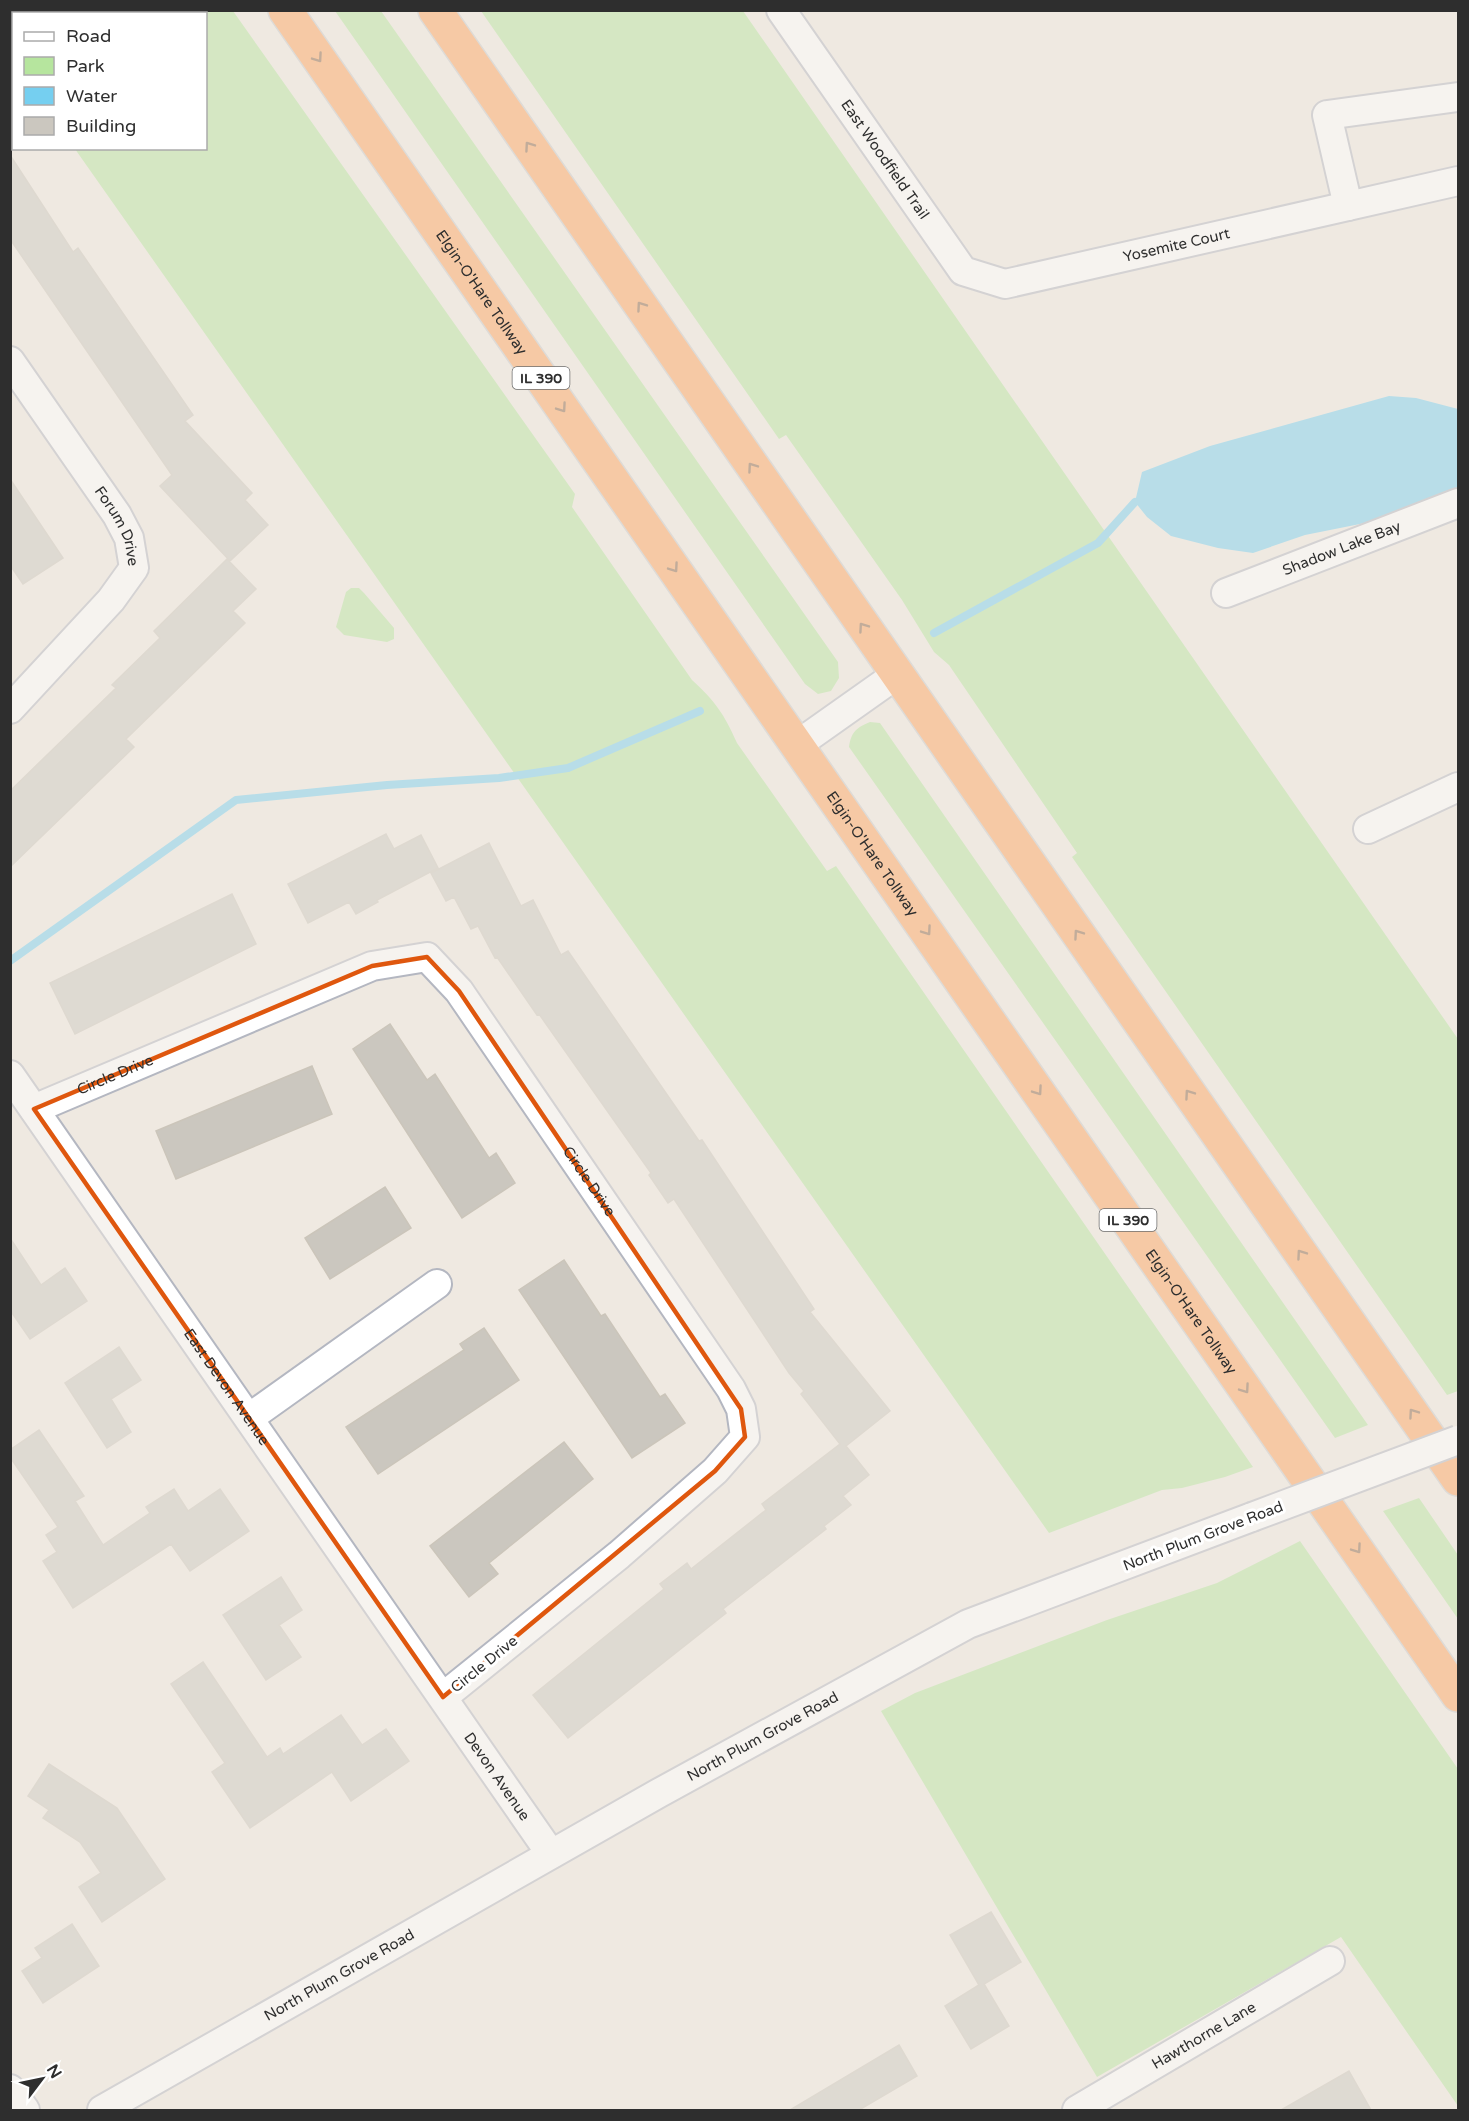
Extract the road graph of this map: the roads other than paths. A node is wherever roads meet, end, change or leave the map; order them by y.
1 (285, 10) edge
2 (435, 10) edge
3 (781, 10) edge
4 (1458, 102) edge
5 (1458, 181) edge
6 (1348, 206) junction
7 (1005, 284) joint
8 (10, 361) edge
9 (1458, 503) edge
10 (1226, 593) dead end
11 (896, 675) junction
12 (10, 709) edge
13 (797, 745) junction
14 (1458, 787) edge
15 (1368, 828) dead end
16 (10, 1075) edge
17 (34, 1109) junction
18 (437, 1284) dead end
19 (249, 1418) junction
20 (1458, 1440) edge
21 (1458, 1479) edge
22 (1458, 1695) edge
23 (443, 1697) junction
24 (551, 1854) junction
25 (1330, 1961) dead end
26 (10, 2089) edge
27 (25, 2110) edge
28 (102, 2110) edge
29 (1077, 2110) edge

1 -> 13 highway, Elgin-O'Hare Tollway / IL 390
11 -> 2 highway
3 - 7 street, East Woodfield Trail
4 - 6 street
5 - 6 street, Yosemite Court
6 - 7 street, Yosemite Court
8 - 12 street, Forum Drive
9 - 10 street, Shadow Lake Bay
11 - 13 street
21 -> 11 highway
13 -> 22 highway, Elgin-O'Hare Tollway / IL 390
14 - 15 street
16 - 17 street, East Devon Avenue
17 - 19 street, East Devon Avenue
17 - 23 street, Circle Drive
18 - 19 street
19 - 23 street, East Devon Avenue
20 - 24 street, North Plum Grove Road, bridge
23 - 24 street, Devon Avenue
24 - 28 street, North Plum Grove Road
25 - 29 street, Hawthorne Lane
26 - 27 street

